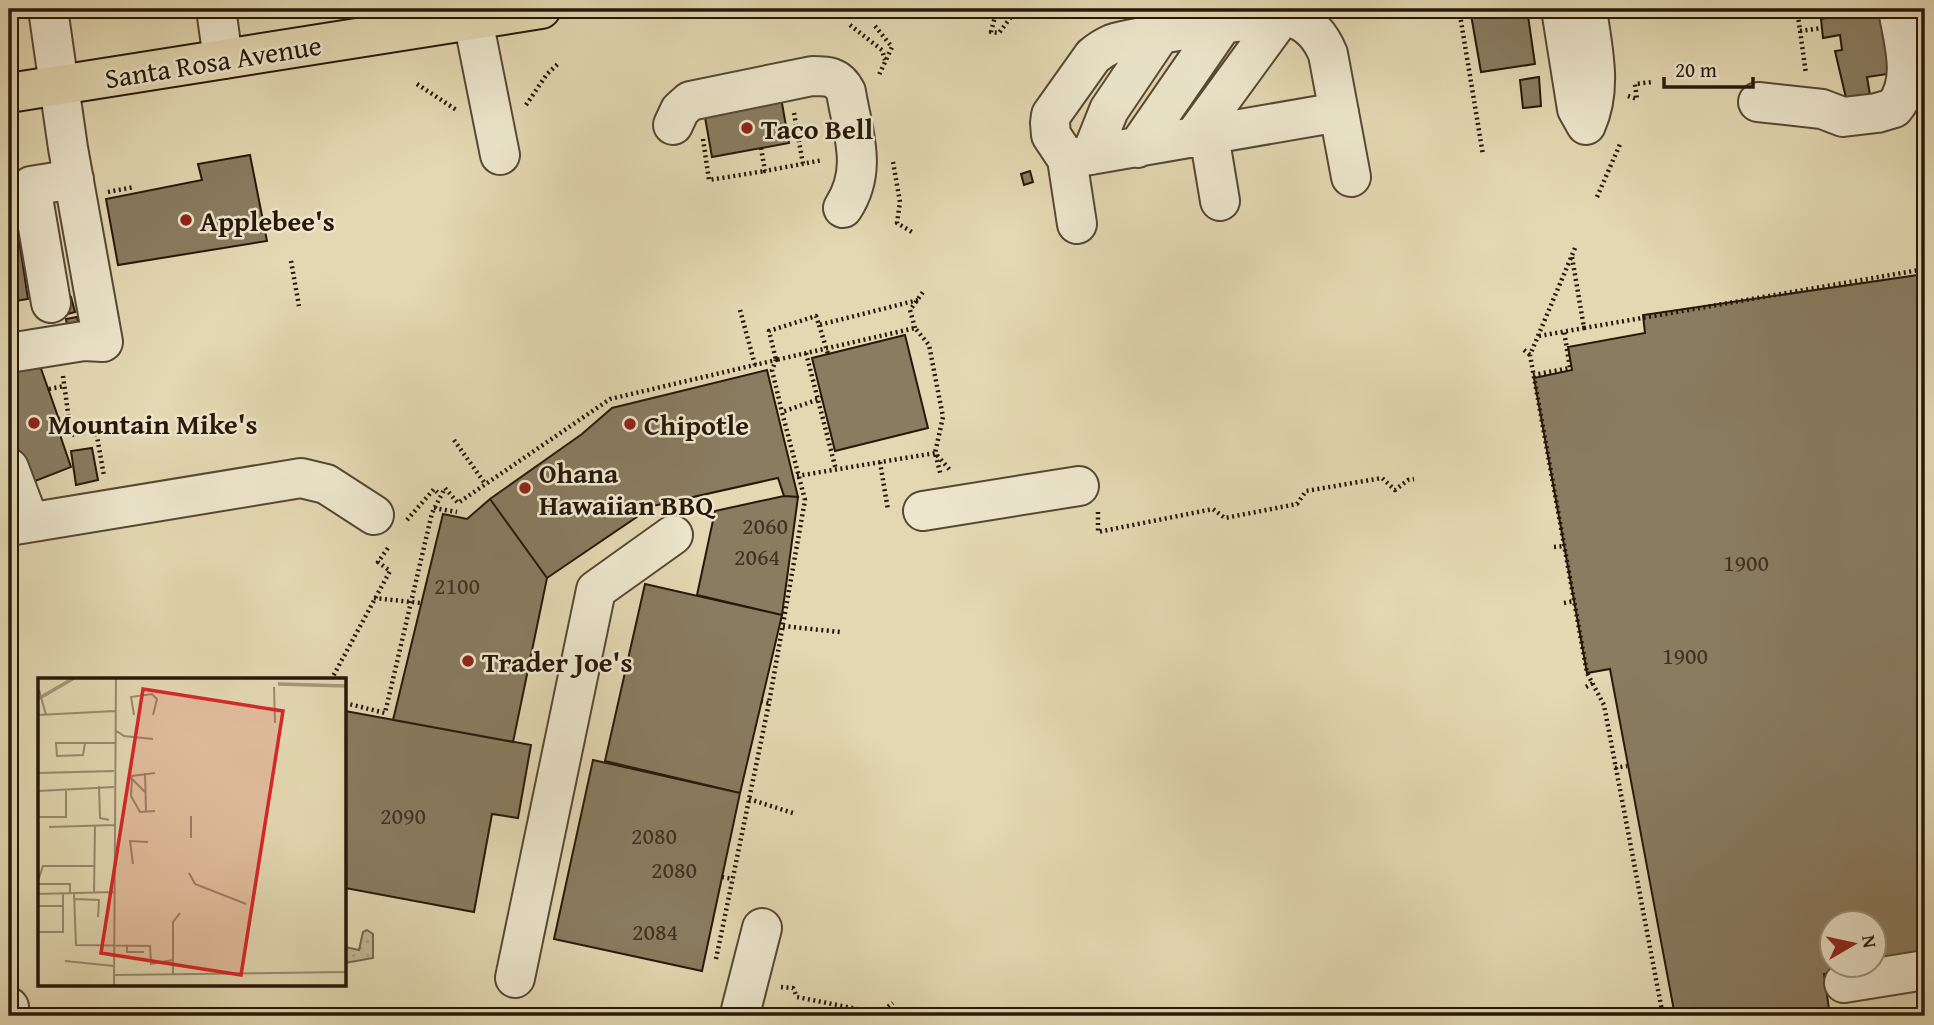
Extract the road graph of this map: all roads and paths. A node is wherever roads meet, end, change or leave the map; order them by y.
1 (48, 9) edge
2 (216, 9) edge
3 (541, 9) edge
4 (997, 9) edge
5 (1017, 9) edge
6 (1460, 9) edge
7 (1561, 9) edge
8 (1587, 9) edge
9 (1797, 9) edge
10 (1898, 9) edge
11 (1282, 16) junction
12 (454, 17) edge
13 (850, 25) dead end
14 (1222, 25) junction
15 (1822, 28) dead end
16 (1800, 31) junction
17 (1159, 36) junction
18 (223, 59) junction
19 (885, 61) dead end
20 (559, 63) dead end
21 (1805, 65) dead end
22 (1652, 82) dead end
23 (416, 84) dead end
24 (59, 85) junction
25 (1622, 91) dead end
26 (9, 93) edge
27 (1758, 102) dead end
28 (1339, 112) junction
29 (525, 113) dead end
30 (685, 113) joint
31 (461, 114) dead end
32 (784, 114) dead end
33 (1201, 137) junction
34 (1621, 142) dead end
35 (761, 148) dead end
36 (1137, 148) junction
37 (500, 155) dead end
38 (1483, 155) dead end
39 (1079, 157) junction
40 (825, 159) dead end
41 (803, 164) junction
42 (765, 171) junction
43 (1351, 177) dead end
44 (74, 179) junction
45 (1597, 197) dead end
46 (1220, 201) dead end
47 (843, 208) dead end
48 (1077, 225) dead end
49 (1575, 248) dead end
50 (1571, 256) junction
51 (291, 261) dead end
52 (1925, 269) edge
53 (923, 292) dead end
54 (918, 300) junction
55 (51, 303) dead end
56 (299, 306) dead end
57 (740, 310) dead end
58 (819, 325) junction
59 (915, 328) junction
60 (1584, 328) junction
61 (1564, 331) junction
62 (1538, 336) junction
63 (59, 345) junction
64 (1524, 350) dead end
65 (827, 351) junction
66 (9, 353) edge
67 (806, 353) junction
68 (1530, 355) junction
69 (776, 360) junction
70 (755, 365) junction
71 (1534, 374) junction
72 (64, 386) junction
73 (49, 388) dead end
74 (820, 400) junction
75 (782, 412) junction
76 (68, 417) junction
77 (58, 419) dead end
78 (454, 440) dead end
79 (936, 453) junction
80 (1548, 455) junction
81 (1538, 456) dead end
82 (880, 462) junction
83 (9, 468) edge
84 (836, 470) junction
85 (797, 476) junction
86 (957, 478) dead end
87 (1415, 479) dead end
88 (105, 484) dead end
89 (486, 485) junction
90 (1089, 501) joint
91 (458, 503) junction
92 (435, 508) junction
93 (374, 515) dead end
94 (906, 515) joint
95 (19, 524) edge
96 (673, 535) dead end
97 (1564, 546) junction
98 (1554, 547) dead end
99 (411, 600) junction
100 (1574, 601) junction
101 (421, 603) dead end
102 (1564, 603) dead end
103 (783, 626) junction
104 (840, 632) dead end
105 (332, 678) edge
106 (1593, 683) junction
107 (1587, 687) dead end
108 (761, 701) dead end
109 (769, 703) junction
110 (346, 704) edge
111 (1627, 766) dead end
112 (1615, 768) junction
113 (749, 799) junction
114 (796, 814) dead end
115 (722, 877) dead end
116 (733, 879) junction
117 (762, 928) dead end
118 (719, 968) dead end
119 (1925, 970) edge
120 (515, 978) dead end
121 (1844, 983) dead end
122 (780, 987) dead end
123 (893, 1003) dead end
124 (9, 1007) edge
125 (741, 1010) dead end
126 (10, 1016) edge
127 (1663, 1016) edge

1 - 24 street
2 - 18 street
3 - 12 main road, Santa Rosa Avenue
4 - 5 path
6 - 38 path
7 - 8 street
9 - 16 path
10 - 27 street
11 - 14 street
11 - 28 street
11 - 33 street
12 - 18 main road, Santa Rosa Avenue
12 - 37 street
13 - 19 path
14 - 17 street
14 - 36 street
15 - 16 path
16 - 21 path
17 - 39 street
17 - 39 street
18 - 24 main road, Santa Rosa Avenue
20 - 29 path
22 - 25 path
23 - 31 path
24 - 26 main road, Santa Rosa Avenue
24 - 44 street
28 - 33 street
28 - 43 street
30 - 42 path
30 - 47 street
32 - 41 path
33 - 36 street
33 - 46 street
34 - 45 path
35 - 42 path
36 - 39 street
39 - 48 street
40 - 41 path
41 - 42 path
44 - 55 street
44 - 63 street
49 - 50 path
50 - 60 path
50 - 62 path
51 - 56 path
52 - 60 path
53 - 54 path
54 - 58 path
54 - 59 path
57 - 70 path
58 - 65 path
58 - 69 path
59 - 65 path
59 - 79 path
60 - 61 path
61 - 62 path
61 - 71 path
62 - 68 path
63 - 66 street
63 - 72 path
64 - 68 path
65 - 67 path
67 - 69 path
67 - 74 path
68 - 71 path
69 - 70 path
69 - 75 path
70 - 89 path
71 - 80 path
72 - 73 path
72 - 76 path
74 - 75 path
74 - 84 path
75 - 85 path
76 - 77 path
76 - 88 path
78 - 89 path
79 - 82 path
79 - 86 path
80 - 81 path
80 - 97 path
82 - 84 path
82 - 94 path
83 - 95 street
84 - 85 path
85 - 103 path
87 - 90 path
89 - 91 path
90 - 94 street
91 - 92 path
91 - 92 path
92 - 99 path
93 - 95 street
96 - 120 street
97 - 98 path
97 - 100 path
99 - 101 path
99 - 105 path
99 - 110 path
100 - 102 path
100 - 106 path
103 - 104 path
103 - 109 path
106 - 107 path
106 - 112 path
108 - 109 path
109 - 113 path
111 - 112 path
112 - 127 path
113 - 114 path
113 - 116 path
115 - 116 path
116 - 118 path
117 - 125 street
119 - 121 street
122 - 123 path
124 - 126 street

